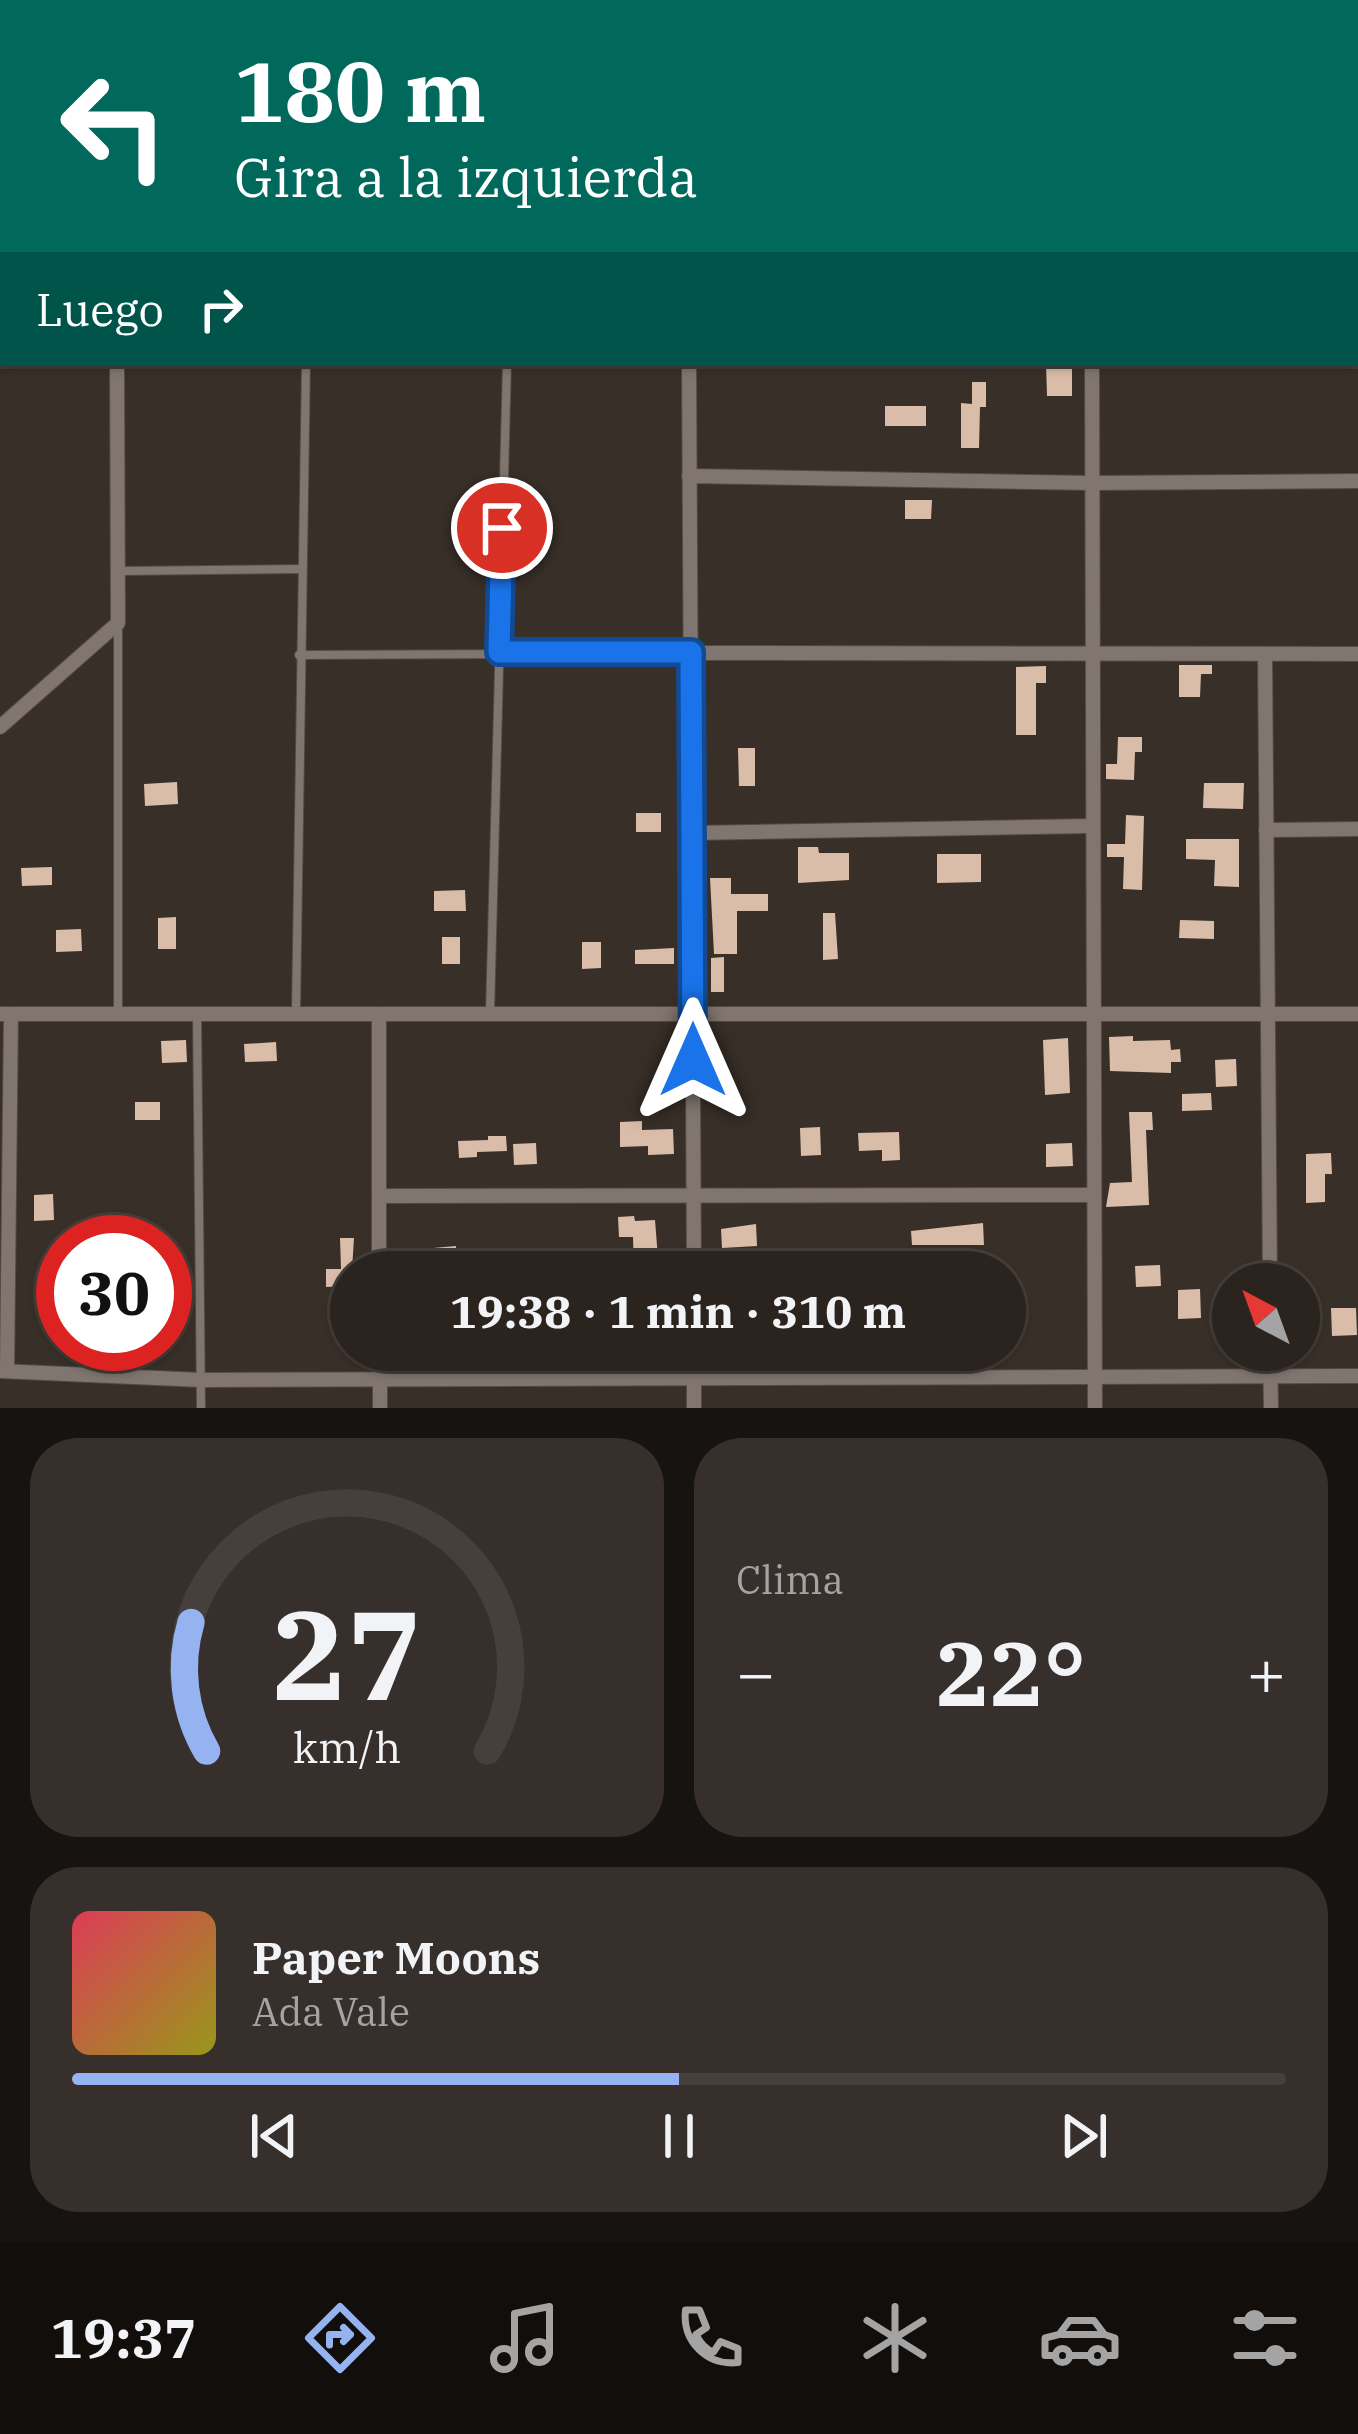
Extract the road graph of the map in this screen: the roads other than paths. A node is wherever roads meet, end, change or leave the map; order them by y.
1 (117, 366) edge
2 (306, 366) edge
3 (507, 366) edge
4 (689, 366) edge
5 (1092, 366) edge
6 (689, 476) junction
7 (1358, 481) edge
8 (1092, 483) junction
9 (302, 569) junction
10 (118, 571) junction
11 (118, 623) junction
12 (499, 652) junction
13 (691, 652) junction
14 (1092, 653) junction
15 (1265, 654) junction
16 (1358, 654) edge
17 (299, 656) junction
18 (0, 727) edge
19 (1092, 826) junction
20 (1358, 829) edge
21 (1266, 830) junction
22 (692, 833) junction
23 (5, 1013) edge
24 (1268, 1013) junction
25 (118, 1014) junction
26 (196, 1014) junction
27 (296, 1014) junction
28 (379, 1014) junction
29 (490, 1014) junction
30 (693, 1014) junction
31 (1358, 1014) edge
32 (1093, 1015) junction
33 (1094, 1195) junction
34 (379, 1196) junction
35 (693, 1196) junction
36 (380, 1251) edge
37 (694, 1251) edge
38 (1270, 1263) edge
39 (4, 1371) edge
40 (380, 1371) edge
41 (694, 1371) edge
42 (1270, 1371) edge
43 (694, 1376) junction
44 (1094, 1376) junction
45 (1270, 1376) junction
46 (1358, 1376) edge
47 (380, 1377) junction
48 (201, 1380) junction
49 (201, 1408) edge
50 (380, 1408) edge
51 (694, 1408) edge
52 (1095, 1408) edge
53 (1271, 1408) edge

1 - 10 street
2 - 9 lane
3 - 12 lane
4 - 6 street
5 - 8 street
6 - 8 street
6 - 13 street
7 - 8 street
8 - 14 street
9 - 10 lane
9 - 17 lane
10 - 11 street
11 - 18 street
11 - 25 lane
12 - 13 lane
12 - 17 lane
12 - 29 lane
13 - 14 street
13 - 22 street
14 - 15 street
14 - 19 street
15 - 16 street
15 - 21 street
17 - 27 lane
19 - 22 street
19 - 32 street
20 - 21 street
21 - 24 street
22 - 30 street
23 - 25 street
23 - 39 street
24 - 31 street
24 - 32 street
24 - 38 street
25 - 26 street
26 - 27 street
26 - 48 lane
27 - 28 street
28 - 29 street
28 - 34 street
29 - 30 street
30 - 32 street
30 - 35 street
32 - 33 street
33 - 35 street
33 - 44 street
34 - 35 street
34 - 36 street
35 - 37 street
39 - 48 street
40 - 47 street
41 - 43 street
42 - 45 street
43 - 44 street
43 - 47 street
43 - 51 street
44 - 45 street
44 - 52 street
45 - 46 street
45 - 53 street
47 - 48 street
47 - 50 street
48 - 49 lane

